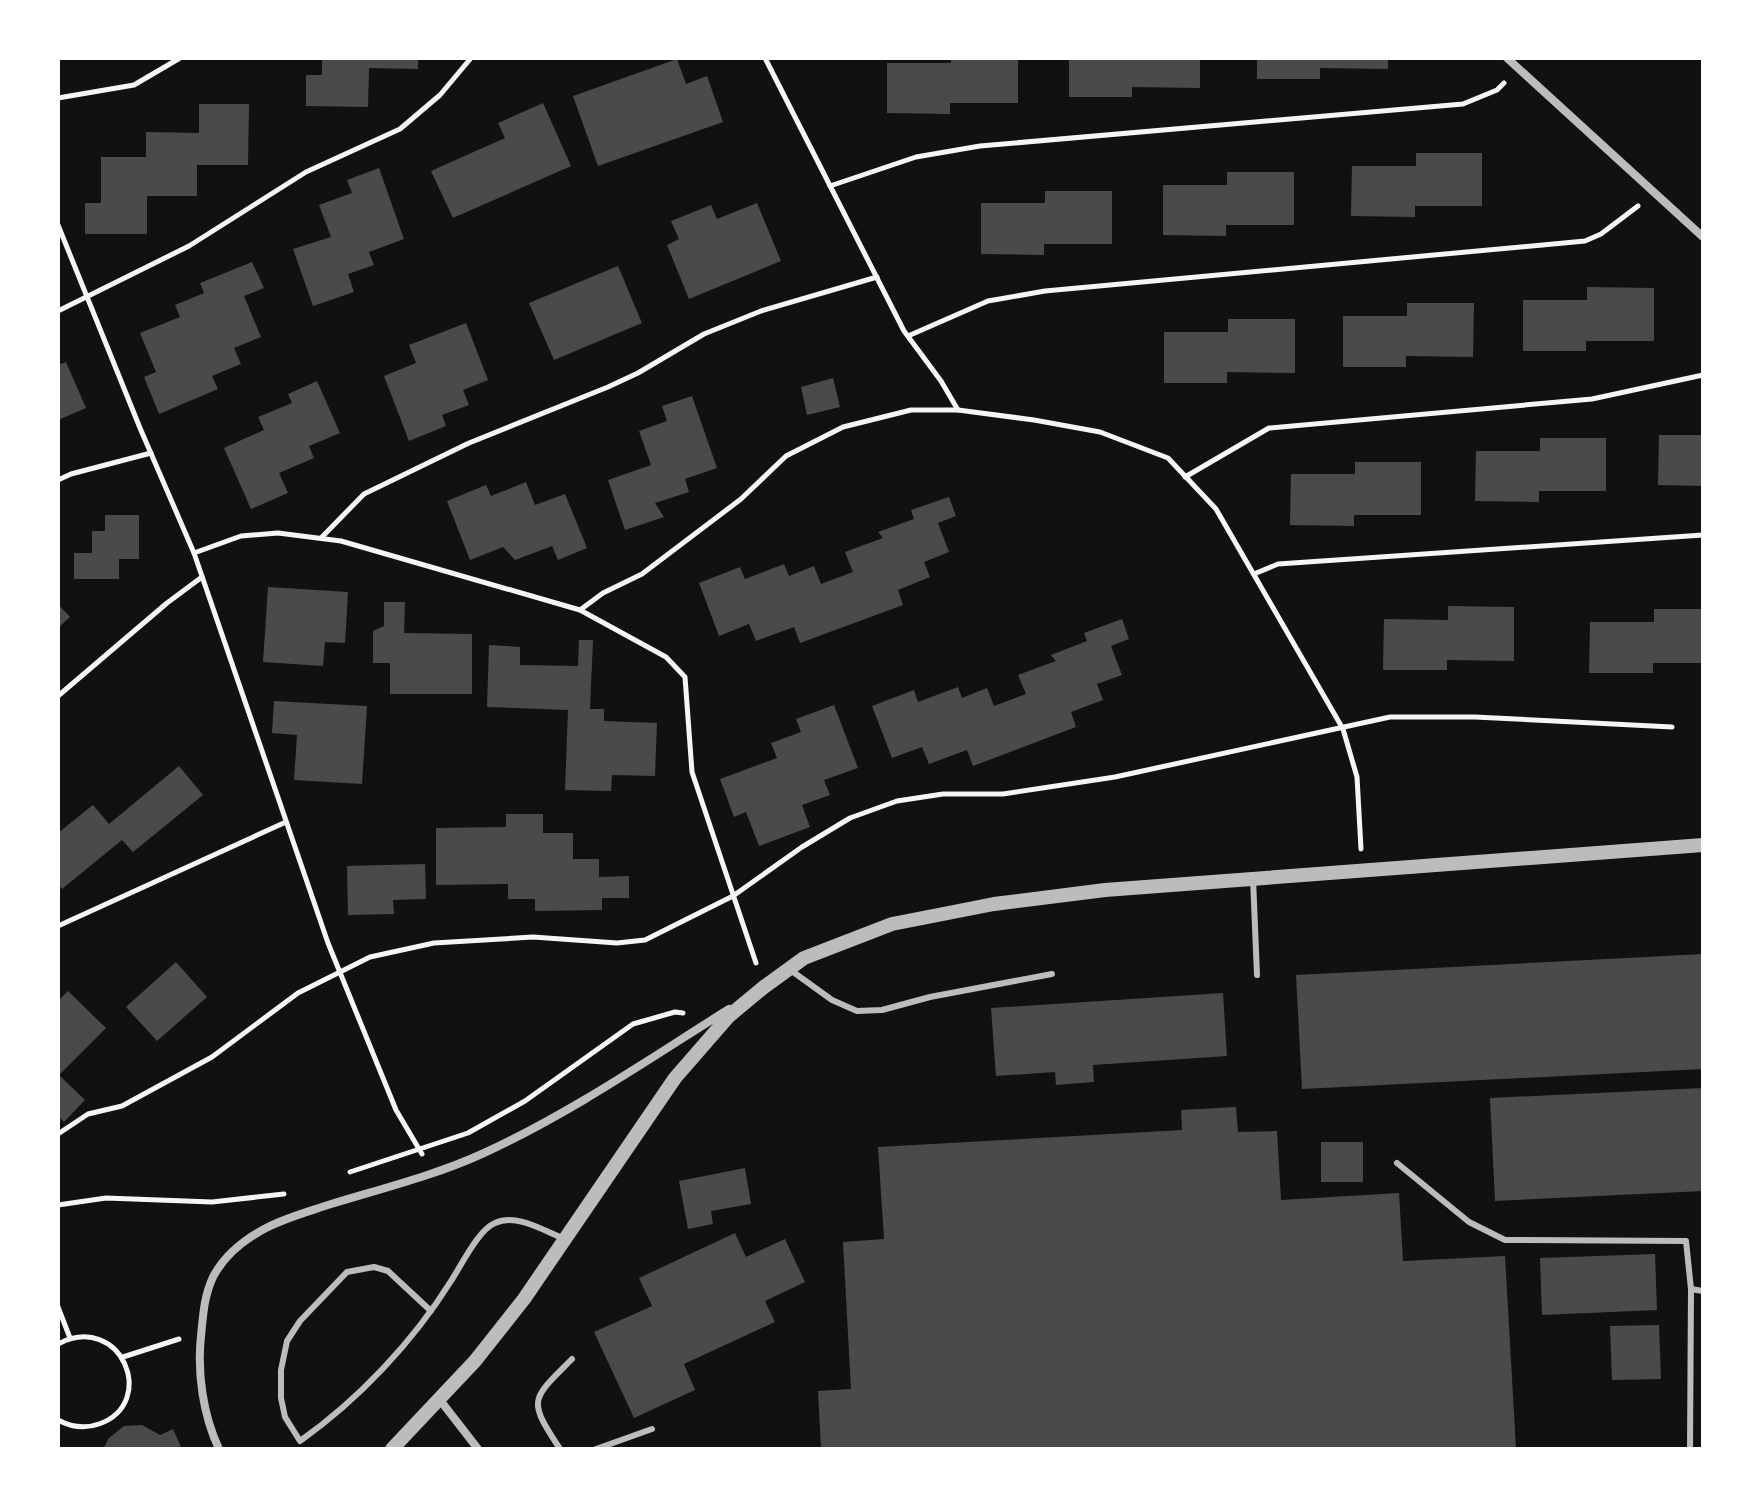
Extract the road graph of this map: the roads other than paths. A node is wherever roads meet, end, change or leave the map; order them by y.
1 (1507, 58) edge
2 (1703, 237) edge
3 (1703, 845) edge
4 (1253, 878) junction
5 (789, 969) junction
6 (1052, 974) dead end
7 (1257, 975) dead end
8 (764, 987) junction
9 (1397, 1163) dead end
10 (565, 1239) junction
11 (1691, 1289) junction
12 (1703, 1291) edge
13 (431, 1311) junction
14 (572, 1359) dead end
15 (440, 1400) junction
16 (652, 1429) dead end
17 (219, 1449) edge
18 (392, 1449) edge
19 (478, 1449) edge
20 (560, 1449) edge
21 (596, 1449) edge
22 (1690, 1449) edge

1 - 2 street
3 - 4 street
4 - 5 street
4 - 7 lane
5 - 6 lane
5 - 8 street
8 - 10 street
8 - 17 street
9 - 11 lane
10 - 13 lane
10 - 15 street
11 - 12 lane
11 - 22 lane
13 - 13 lane
14 - 20 lane
15 - 18 street
15 - 19 street
16 - 21 lane

